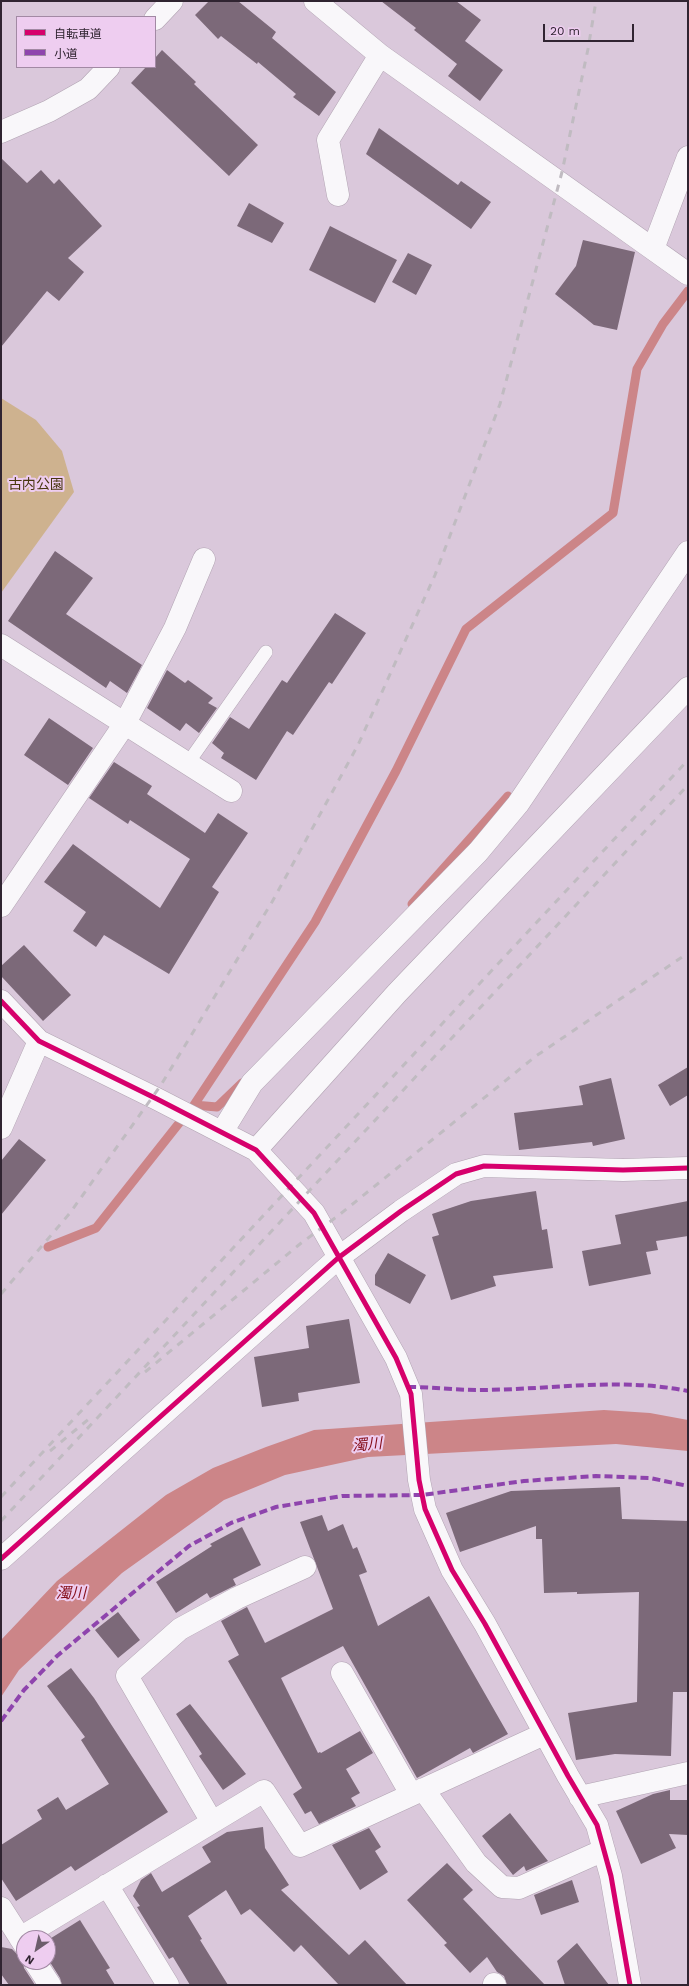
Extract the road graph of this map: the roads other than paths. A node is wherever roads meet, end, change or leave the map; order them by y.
1 (172, 1) edge
2 (315, 1) edge
3 (156, 18) edge
4 (380, 55) junction
5 (108, 68) edge
6 (1, 132) edge
7 (688, 157) edge
8 (338, 195) dead end
9 (653, 249) junction
10 (688, 274) edge
11 (688, 552) edge
12 (204, 559) dead end
13 (1, 645) edge
14 (266, 652) dead end
15 (688, 688) edge
16 (124, 725) junction
17 (188, 763) junction
18 (231, 792) dead end
19 (1, 906) edge
20 (1, 1002) edge
21 (39, 1041) junction
22 (1, 1128) edge
23 (222, 1132) junction
24 (256, 1150) junction
25 (688, 1168) edge
26 (338, 1258) junction
27 (1, 1560) edge
28 (305, 1567) dead end
29 (342, 1673) dead end
30 (544, 1734) junction
31 (688, 1773) edge
32 (417, 1792) junction
33 (580, 1797) junction
34 (212, 1822) junction
35 (604, 1850) junction
36 (107, 1885) junction
37 (1, 1908) edge
38 (39, 1930) edge
39 (16, 1932) edge
40 (40, 1970) edge
41 (50, 1985) edge
42 (168, 1985) edge
43 (630, 1985) edge

1 - 3 street
2 - 4 street
4 - 8 street
4 - 9 street
5 - 6 street
7 - 9 street
9 - 10 street
11 - 23 street
12 - 16 street
13 - 16 street
14 - 17 lane
15 - 24 street
16 - 17 street
16 - 19 street
17 - 18 street
20 - 21 street
21 - 22 street
21 - 23 street
23 - 24 street
24 - 26 street
25 - 26 street
26 - 27 street
26 - 30 street
28 - 34 street
29 - 32 street
30 - 32 street
30 - 33 street
31 - 33 street
32 - 34 street
32 - 35 street
33 - 35 street
34 - 36 street
35 - 43 street
36 - 38 street
36 - 42 street
37 - 39 street
40 - 41 street

